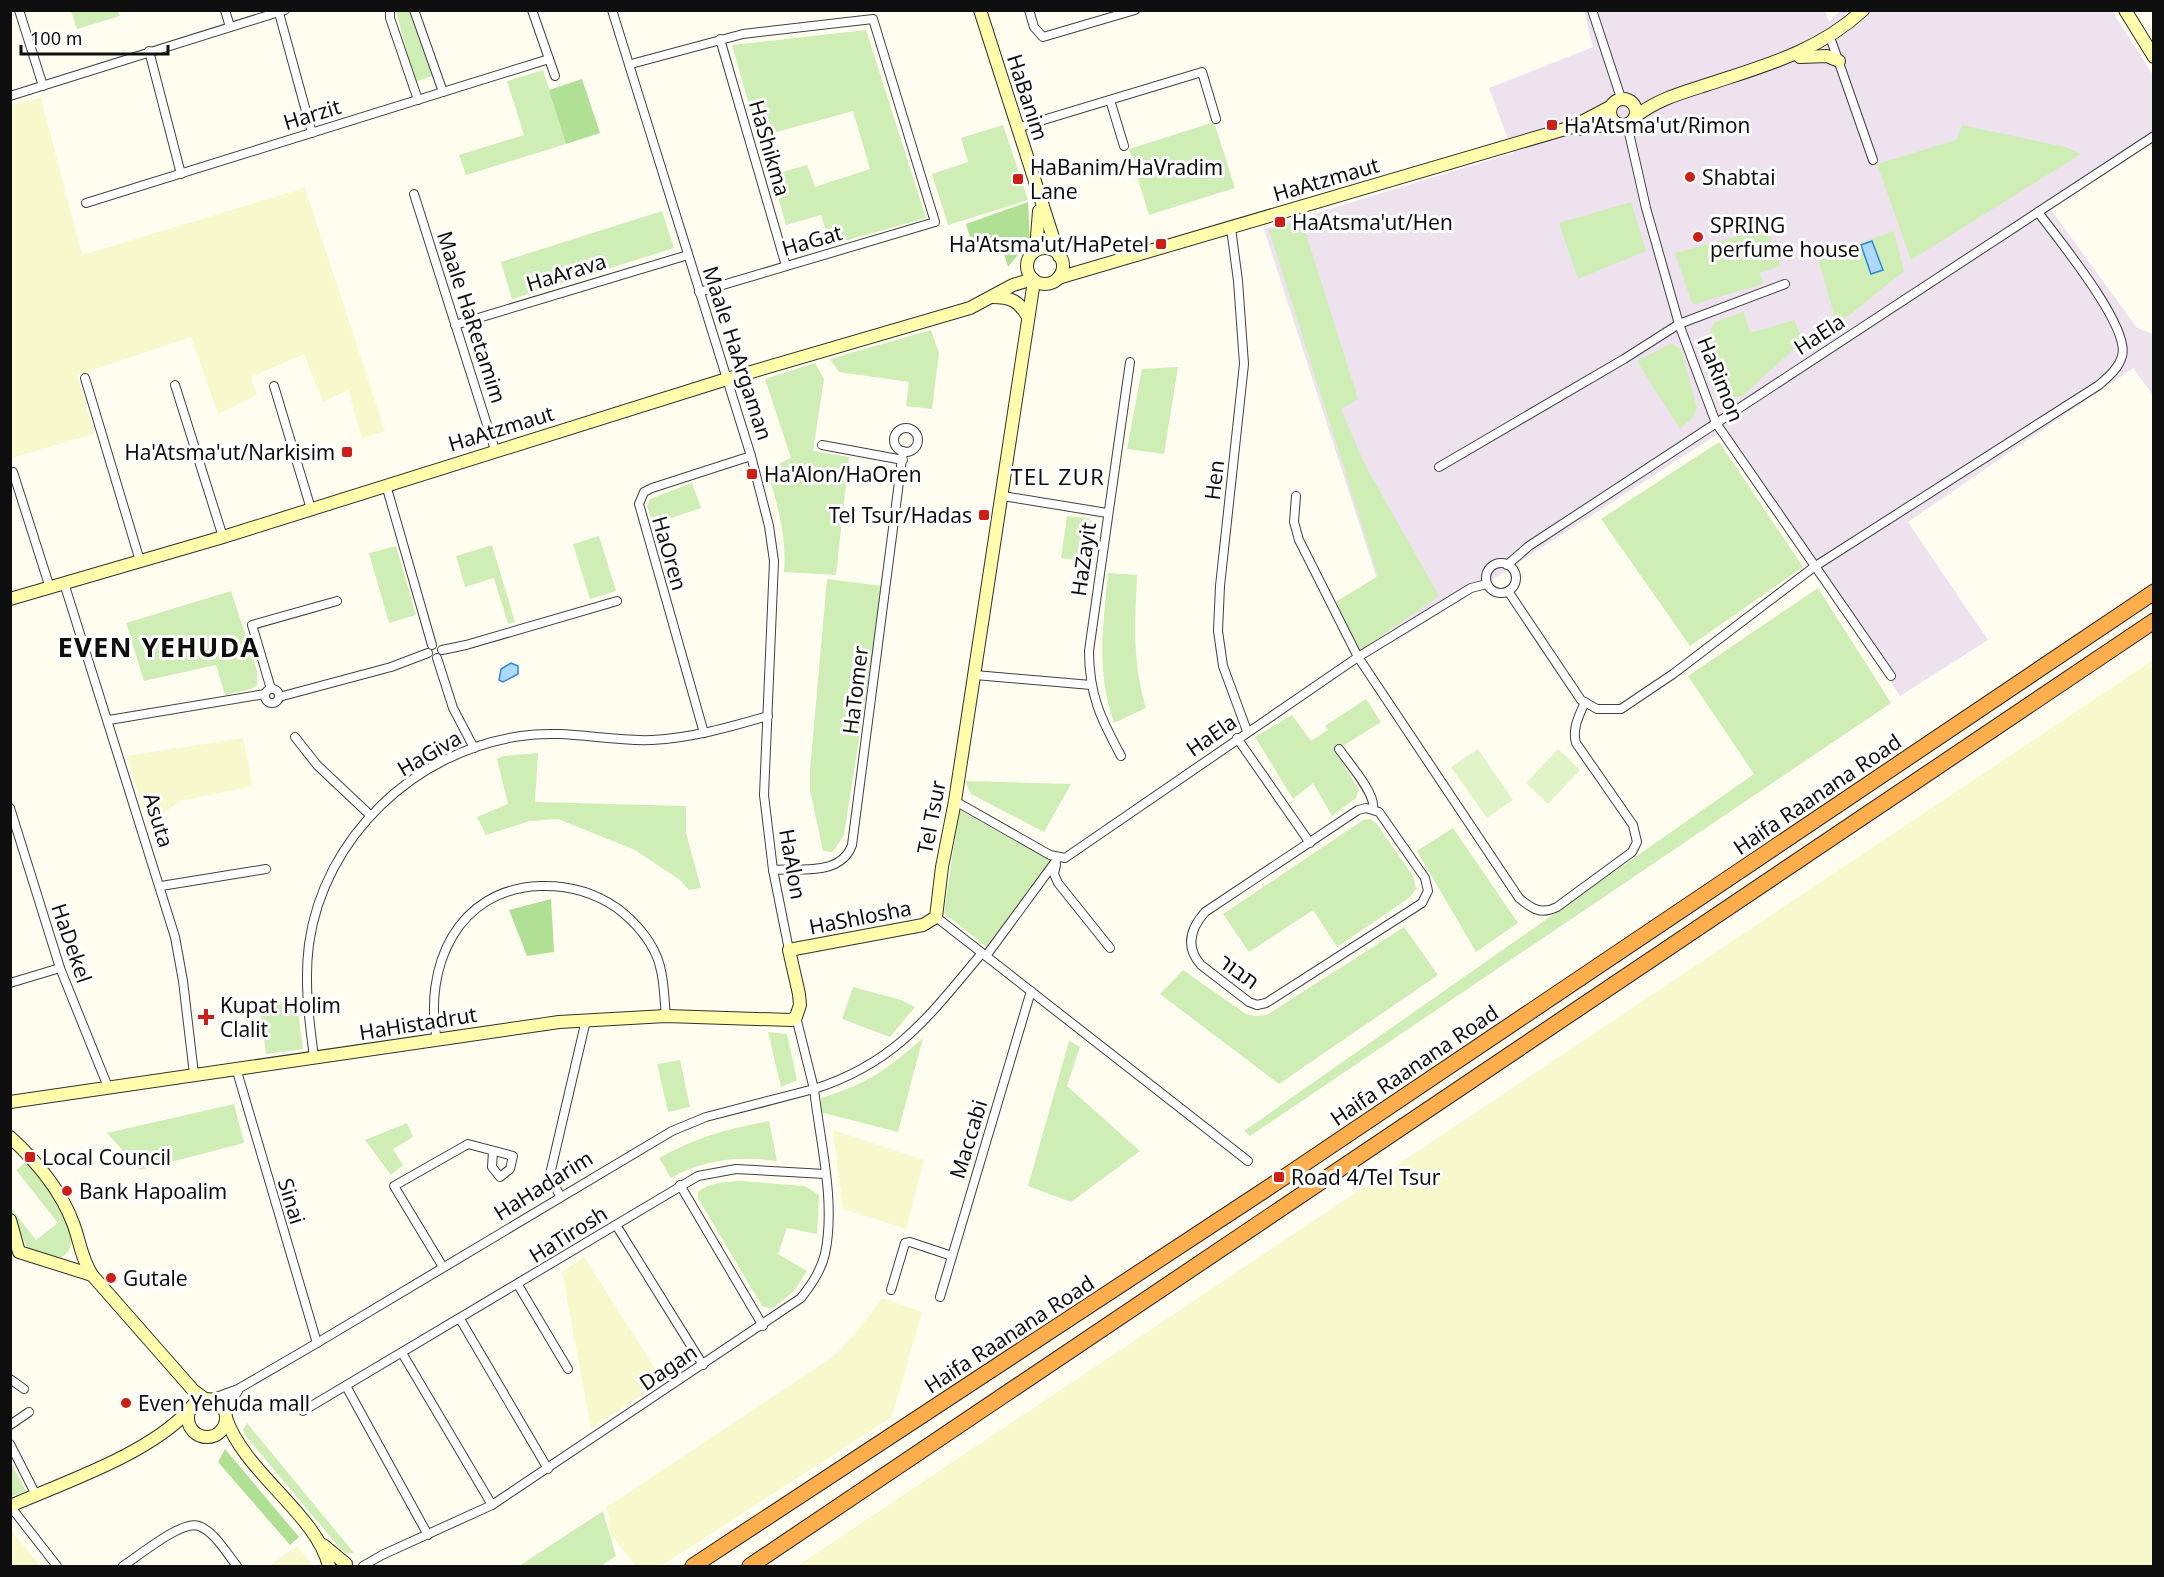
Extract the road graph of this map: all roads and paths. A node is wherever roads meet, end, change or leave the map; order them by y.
1 (19, 10) edge
2 (225, 10) edge
3 (390, 10) edge
4 (414, 10) edge
5 (532, 10) edge
6 (612, 10) edge
7 (980, 10) edge
8 (1029, 10) edge
9 (1135, 10) edge
10 (1593, 10) edge
11 (1863, 10) edge
12 (2124, 10) edge
13 (282, 12) edge
14 (230, 27) junction
15 (1830, 37) junction
16 (720, 39) junction
17 (149, 51) junction
18 (2154, 57) edge
19 (1787, 58) junction
20 (549, 59) junction
21 (1839, 61) junction
22 (631, 64) junction
23 (555, 76) dead end
24 (43, 86) junction
25 (442, 92) junction
26 (10, 96) edge
27 (1674, 96) junction
28 (1625, 99) junction
29 (418, 100) junction
30 (1110, 100) junction
31 (1610, 107) junction
32 (1216, 119) dead end
33 (1626, 121) junction
34 (1017, 128) junction
35 (1572, 128) junction
36 (312, 133) junction
37 (2154, 136) edge
38 (1124, 146) dead end
39 (1873, 160) dead end
40 (181, 174) junction
41 (414, 194) dead end
42 (1039, 195) junction
43 (86, 203) dead end
44 (2038, 212) junction
45 (1231, 228) junction
46 (1036, 250) junction
47 (688, 255) junction
48 (1061, 260) junction
49 (1027, 263) junction
50 (786, 266) junction
51 (1091, 270) junction
52 (1034, 280) junction
53 (1053, 281) junction
54 (1785, 284) dead end
55 (699, 292) junction
56 (996, 294) junction
57 (1028, 317) junction
58 (455, 324) junction
59 (1679, 324) junction
60 (1026, 332) junction
61 (1130, 362) dead end
62 (85, 378) dead end
63 (727, 379) junction
64 (175, 385) dead end
65 (274, 386) dead end
66 (1716, 423) junction
67 (822, 445) dead end
68 (495, 450) junction
69 (751, 456) junction
70 (1439, 467) dead end
71 (13, 472) dead end
72 (386, 485) junction
73 (1003, 496) junction
74 (1296, 496) dead end
75 (311, 508) junction
76 (1107, 513) junction
77 (222, 537) junction
78 (140, 561) junction
79 (1507, 565) junction
80 (1814, 567) junction
81 (64, 583) junction
82 (1487, 584) junction
83 (50, 588) junction
84 (1508, 591) junction
85 (2154, 592) edge
86 (10, 599) edge
87 (337, 601) dead end
88 (617, 601) dead end
89 (2154, 621) edge
90 (432, 645) junction
91 (428, 654) junction
92 (440, 654) junction
93 (1358, 657) junction
94 (975, 675) junction
95 (1891, 676) dead end
96 (1090, 685) junction
97 (268, 692) junction
98 (1585, 702) junction
99 (768, 716) junction
100 (109, 720) junction
101 (1247, 731) junction
102 (704, 733) junction
103 (295, 737) dead end
104 (1237, 738) junction
105 (474, 748) junction
106 (1340, 749) dead end
107 (1121, 756) dead end
108 (955, 801) junction
109 (10, 808) edge
110 (1373, 808) junction
111 (370, 815) junction
112 (14, 831) edge
113 (1310, 843) junction
114 (1058, 858) junction
115 (266, 869) dead end
116 (773, 870) junction
117 (161, 886) junction
118 (936, 917) junction
119 (1110, 948) dead end
120 (789, 950) junction
121 (984, 954) junction
122 (60, 968) junction
123 (10, 983) edge
124 (1031, 991) junction
125 (666, 1016) junction
126 (796, 1017) junction
127 (586, 1020) junction
128 (436, 1041) junction
129 (314, 1057) junction
130 (236, 1068) junction
131 (194, 1074) junction
132 (108, 1087) junction
133 (814, 1089) junction
134 (10, 1102) edge
135 (10, 1137) edge
136 (493, 1151) dead end
137 (1248, 1161) dead end
138 (825, 1174) junction
139 (680, 1185) junction
140 (560, 1196) junction
141 (10, 1221) edge
142 (616, 1225) junction
143 (78, 1244) junction
144 (15, 1251) edge
145 (952, 1256) junction
146 (64, 1265) junction
147 (443, 1267) junction
148 (92, 1275) junction
149 (518, 1285) junction
150 (891, 1290) dead end
151 (940, 1297) dead end
152 (460, 1319) junction
153 (763, 1326) junction
154 (317, 1343) junction
155 (402, 1353) junction
156 (703, 1365) junction
157 (568, 1369) dead end
158 (10, 1379) edge
159 (187, 1383) junction
160 (242, 1386) junction
161 (346, 1386) junction
162 (24, 1389) dead end
163 (208, 1399) junction
164 (190, 1408) junction
165 (303, 1411) dead end
166 (29, 1413) dead end
167 (226, 1416) junction
168 (10, 1425) edge
169 (194, 1432) junction
170 (211, 1437) junction
171 (156, 1438) junction
172 (10, 1444) edge
173 (243, 1450) junction
174 (548, 1469) junction
175 (36, 1495) junction
176 (492, 1505) junction
177 (10, 1506) edge
178 (428, 1535) junction
179 (317, 1540) junction
180 (57, 1566) edge
181 (123, 1566) edge
182 (237, 1566) edge
183 (329, 1566) edge
184 (347, 1566) edge
185 (363, 1566) edge
186 (693, 1566) edge
187 (750, 1566) edge

1 - 24 street
2 - 14 street
3 - 29 street
4 - 25 street
5 - 20 street
6 - 22 street, Maale HaArgaman
7 - 34 street, HaBanim
8 - 9 street
10 - 28 street
11 - 15 street, HaAtzmaut
12 - 18 street
13 - 14 street
13 - 36 street
14 - 17 street
15 - 19 street, HaAtzmaut
15 - 21 street
16 - 22 street
16 - 50 street, HaShikma
16 - 50 street, HaGat
17 - 24 street
17 - 40 street
19 - 21 street
19 - 27 street, HaAtzmaut
20 - 23 street
20 - 25 street, Harzit
21 - 39 street
22 - 47 street, Maale HaArgaman
24 - 26 street
25 - 29 street, Harzit
27 - 28 street, HaAtzmaut
27 - 33 street, HaAtzmaut
28 - 31 street, HaAtzmaut
28 - 33 street
29 - 36 street, Harzit
30 - 32 street
30 - 34 street
30 - 38 street
31 - 33 street
31 - 35 street, HaAtzmaut
33 - 35 street, HaAtzmaut
33 - 59 street, HaRimon
34 - 42 street, HaBanim
35 - 45 street, HaAtzmaut
36 - 40 street, Harzit
37 - 44 street, HaEla
40 - 43 street, Harzit
41 - 58 street, Maale HaRetamim
42 - 46 street, HaBanim
42 - 48 street, HaBanim
44 - 66 street, HaEla
44 - 80 street
45 - 51 street, HaAtzmaut
45 - 101 street, Hen
46 - 48 street
46 - 49 street
47 - 55 street, Maale HaArgaman
47 - 58 street, HaArava
48 - 51 street
48 - 53 street
49 - 52 street
49 - 56 street, HaAtzmaut
50 - 55 street, HaGat
51 - 53 street, HaAtzmaut
52 - 53 street
52 - 56 street, HaAtzmaut
52 - 57 street, Tel Tsur
53 - 60 street, Tel Tsur
54 - 59 street
55 - 63 street, Maale HaArgaman
56 - 57 street
56 - 63 street, HaAtzmaut
57 - 60 street, Tel Tsur
58 - 68 street, Maale HaRetamim
59 - 66 street, HaRimon
59 - 70 street
60 - 73 street, Tel Tsur
61 - 76 street, HaZayit
62 - 78 street
63 - 68 street, HaAtzmaut
63 - 69 street, Maale HaArgaman
64 - 77 street
65 - 75 street
66 - 79 street, HaEla
66 - 80 street, HaRimon
67 - 116 street, HaTomer
68 - 72 street, HaAtzmaut
69 - 99 street, Maale HaArgaman
69 - 102 street, HaOren
71 - 83 street
72 - 75 street, HaAtzmaut
72 - 90 street
73 - 76 street
73 - 94 street, Tel Tsur
74 - 93 street
75 - 77 street, HaAtzmaut
76 - 96 street, HaZayit
77 - 78 street, HaAtzmaut
78 - 81 street, HaAtzmaut
79 - 82 street
79 - 84 street
80 - 95 street, HaRimon
80 - 98 street
81 - 83 street, HaAtzmaut
81 - 100 street, Asuta
82 - 84 street
82 - 93 street, HaEla
83 - 86 street, HaAtzmaut
84 - 98 street
85 - 186 highway, Haifa Raanana Road
87 - 97 street
88 - 92 street
89 - 187 highway
90 - 91 street
90 - 92 street
91 - 92 street
91 - 97 street
92 - 105 street
93 - 98 street
93 - 101 street, HaEla
94 - 96 street
94 - 108 street, Tel Tsur
96 - 107 street, HaZayit
97 - 100 street
99 - 102 street, HaGiva
99 - 116 street, HaAlon
100 - 117 street, Asuta
101 - 104 street, HaEla
102 - 105 street, HaGiva
103 - 111 street
104 - 113 street
104 - 114 street, HaEla
105 - 111 street, HaGiva
106 - 110 street
108 - 114 street
108 - 118 street, Tel Tsur
109 - 112 street, HaDekel
110 - 113 street, תבור
110 - 113 street, תבור
111 - 129 street, HaGiva
112 - 122 street, HaDekel
114 - 119 street
114 - 121 street, HaHadarim
115 - 117 street
116 - 120 street, HaAlon
117 - 131 street, Asuta
118 - 120 street, HaShlosha
118 - 121 street
120 - 126 street, HaAlon
121 - 124 street
121 - 133 street, HaHadarim
122 - 123 street
122 - 132 street, HaDekel
124 - 137 street
124 - 145 street, Maccabi
125 - 126 street, HaHistadrut
125 - 127 street, HaHistadrut
125 - 128 street
126 - 133 street
127 - 128 street, HaHistadrut
127 - 140 street
128 - 129 street, HaHistadrut
129 - 130 street, HaHistadrut
130 - 131 street, HaHistadrut
130 - 154 street, Sinai
131 - 132 street, HaHistadrut
132 - 134 street, HaHistadrut
133 - 138 street, Dagan
133 - 140 street, HaHadarim
135 - 143 street
136 - 147 street
138 - 139 street, HaTirosh
138 - 153 street, Dagan
139 - 142 street, HaTirosh
139 - 153 street
140 - 147 street, HaHadarim
141 - 144 street
142 - 149 street, HaTirosh
142 - 156 street
143 - 146 street
143 - 148 street
144 - 146 street
145 - 150 street
145 - 151 street, Maccabi
146 - 148 street
147 - 154 street, HaHadarim
148 - 159 street
149 - 152 street, HaTirosh
149 - 157 street
152 - 155 street, HaTirosh
152 - 174 street
153 - 156 street, Dagan
154 - 160 street, HaHadarim
155 - 161 street, HaTirosh
155 - 176 street
156 - 174 street, Dagan
158 - 162 street
159 - 163 street
159 - 164 street
160 - 163 street, HaHadarim
160 - 167 street
161 - 165 street, HaTirosh
161 - 178 street
163 - 164 street
163 - 167 street
164 - 169 street
164 - 171 street
166 - 168 street
167 - 170 street
167 - 173 street
169 - 170 street
169 - 171 street
170 - 173 street
171 - 175 street
172 - 175 street
173 - 179 street
174 - 176 street, Dagan
175 - 177 street
176 - 178 street, Dagan
177 - 180 street
178 - 185 street, Dagan
179 - 183 street
179 - 184 street
181 - 182 street

